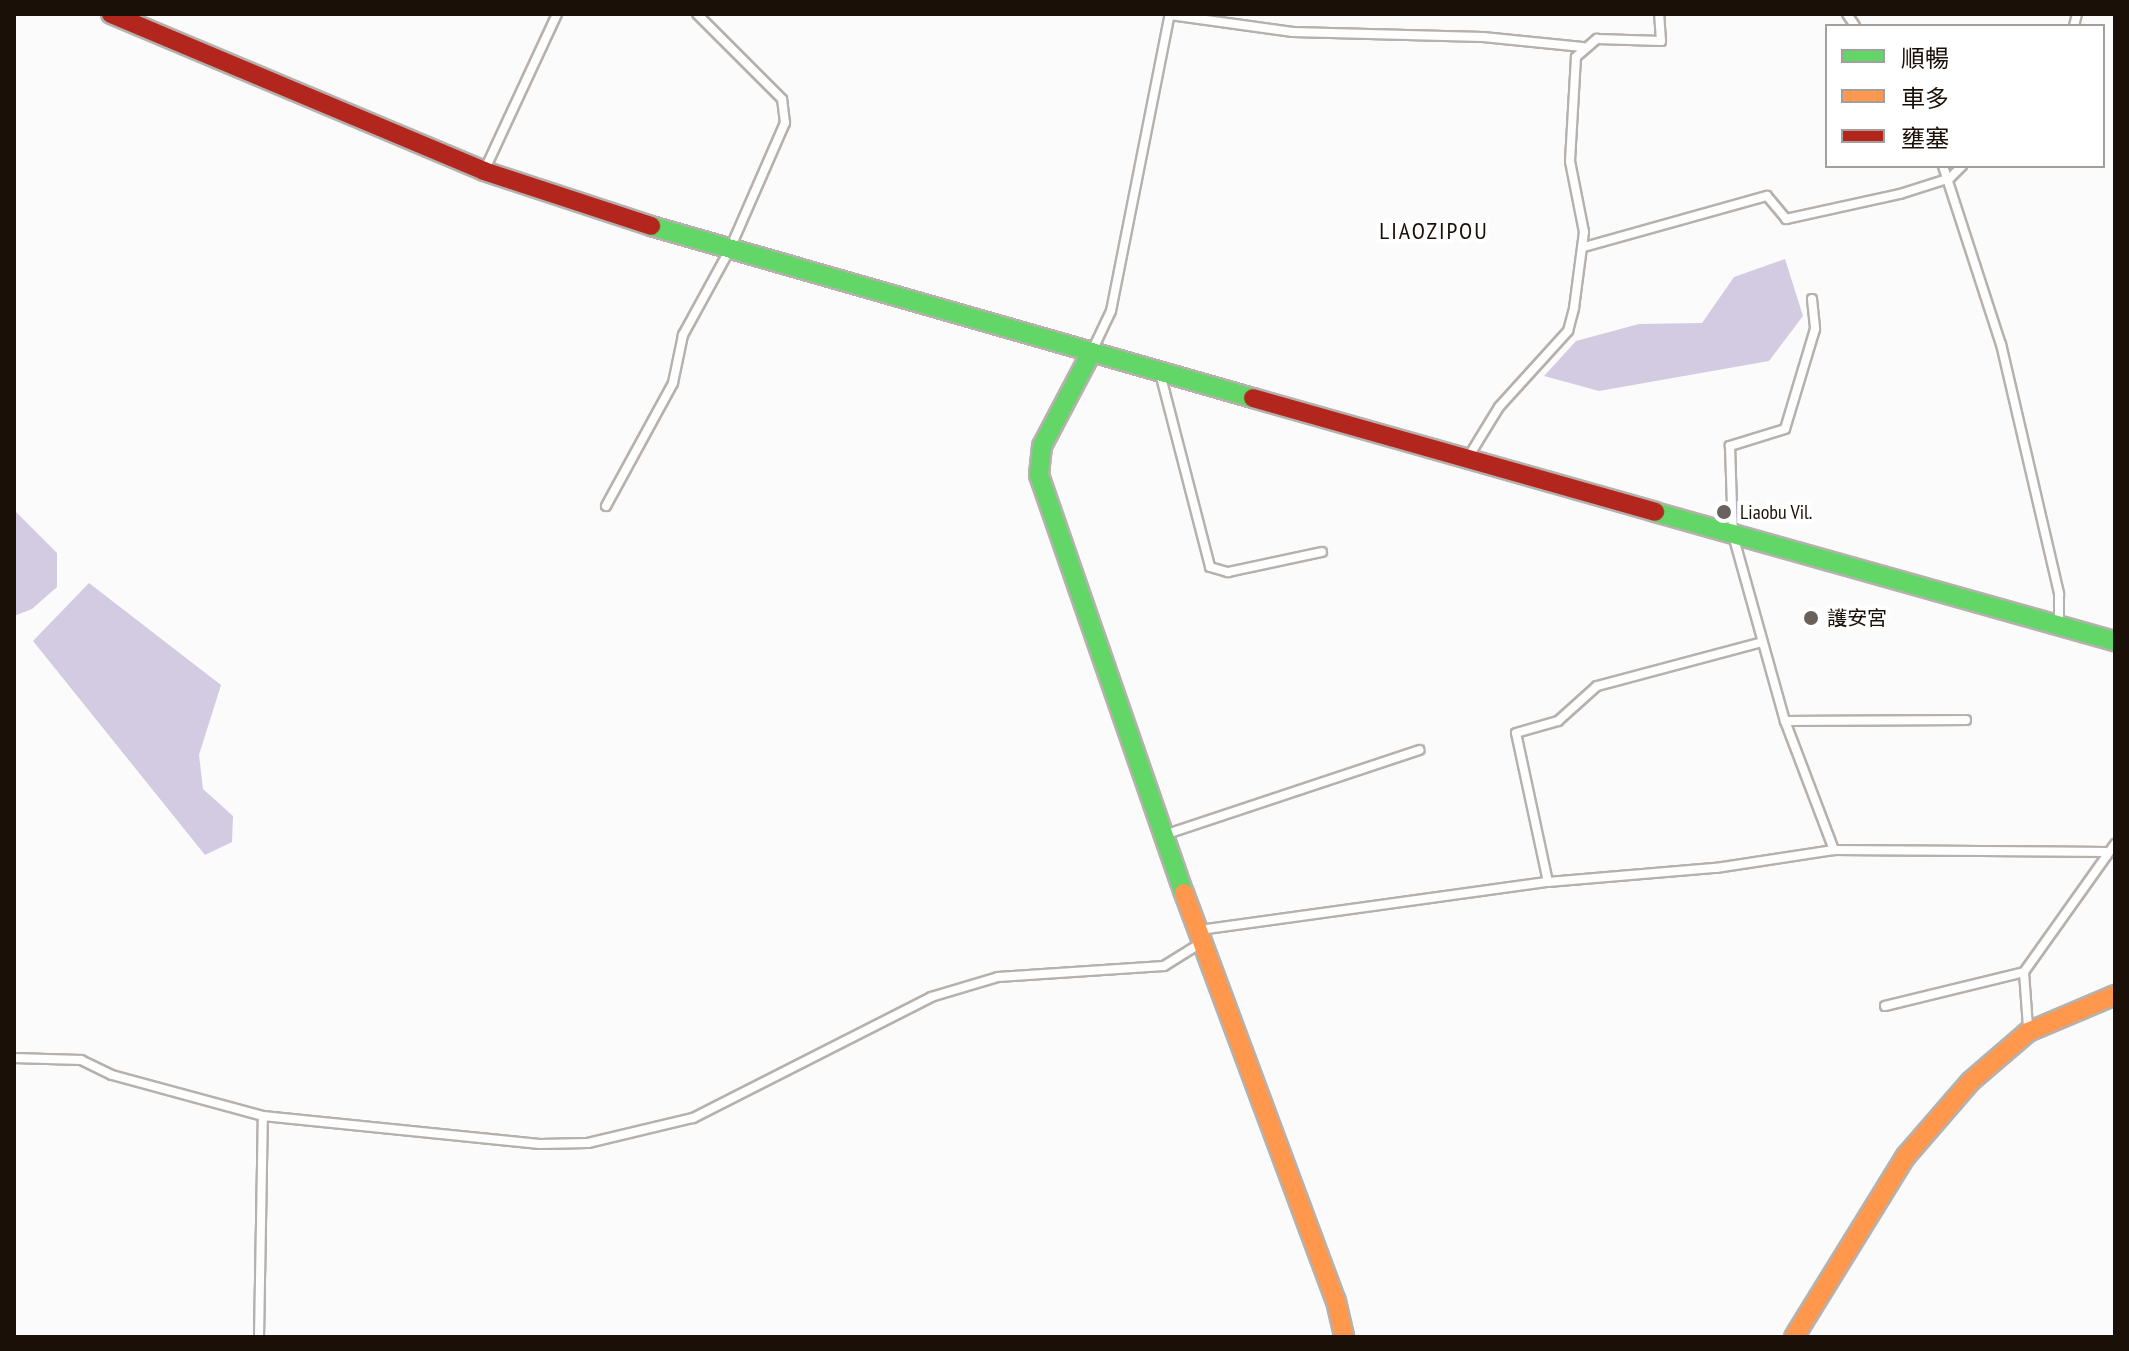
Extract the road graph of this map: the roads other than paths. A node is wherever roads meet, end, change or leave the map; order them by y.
1 (111, 14) edge
2 (557, 14) edge
3 (697, 14) edge
4 (1659, 14) edge
5 (1170, 15) edge
6 (1583, 47) junction
7 (1944, 168) edge
8 (1960, 168) edge
9 (484, 171) junction
10 (1950, 178) junction
11 (1584, 247) junction
12 (729, 251) junction
13 (1812, 299) dead end
14 (1090, 355) junction
15 (1160, 375) junction
16 (1469, 457) junction
17 (606, 506) dead end
18 (1733, 535) junction
19 (1322, 552) dead end
20 (2060, 625) junction
21 (2115, 641) edge
22 (1762, 642) junction
23 (1966, 720) dead end
24 (1785, 721) junction
25 (1419, 750) dead end
26 (1167, 834) junction
27 (2115, 844) edge
28 (1834, 850) junction
29 (2106, 852) junction
30 (1548, 882) junction
31 (1199, 936) junction
32 (2024, 972) junction
33 (2115, 995) edge
34 (1885, 1006) dead end
35 (2028, 1032) junction
36 (14, 1058) edge
37 (263, 1116) junction
38 (259, 1337) edge
39 (1344, 1337) edge
40 (1794, 1337) edge

1 - 9 main road
2 - 9 lane
3 - 12 lane
4 - 6 lane
5 - 6 lane
5 - 14 lane
6 - 11 lane
7 - 10 lane
8 - 10 lane
9 - 12 main road
10 - 11 lane
10 - 20 lane
11 - 16 lane
12 - 14 main road
12 - 17 lane
13 - 18 lane
14 - 15 main road
14 - 26 main road
15 - 16 main road
15 - 19 lane
16 - 18 main road
18 - 20 main road
18 - 22 lane
20 - 21 main road
22 - 24 lane
22 - 30 lane
23 - 24 lane
24 - 28 lane
25 - 26 lane
26 - 31 main road
27 - 29 lane
28 - 29 lane
28 - 30 lane
29 - 32 lane
30 - 31 lane
31 - 37 lane
31 - 39 main road
32 - 34 lane
32 - 35 lane
33 - 35 main road
35 - 40 main road
36 - 37 lane
37 - 38 lane

